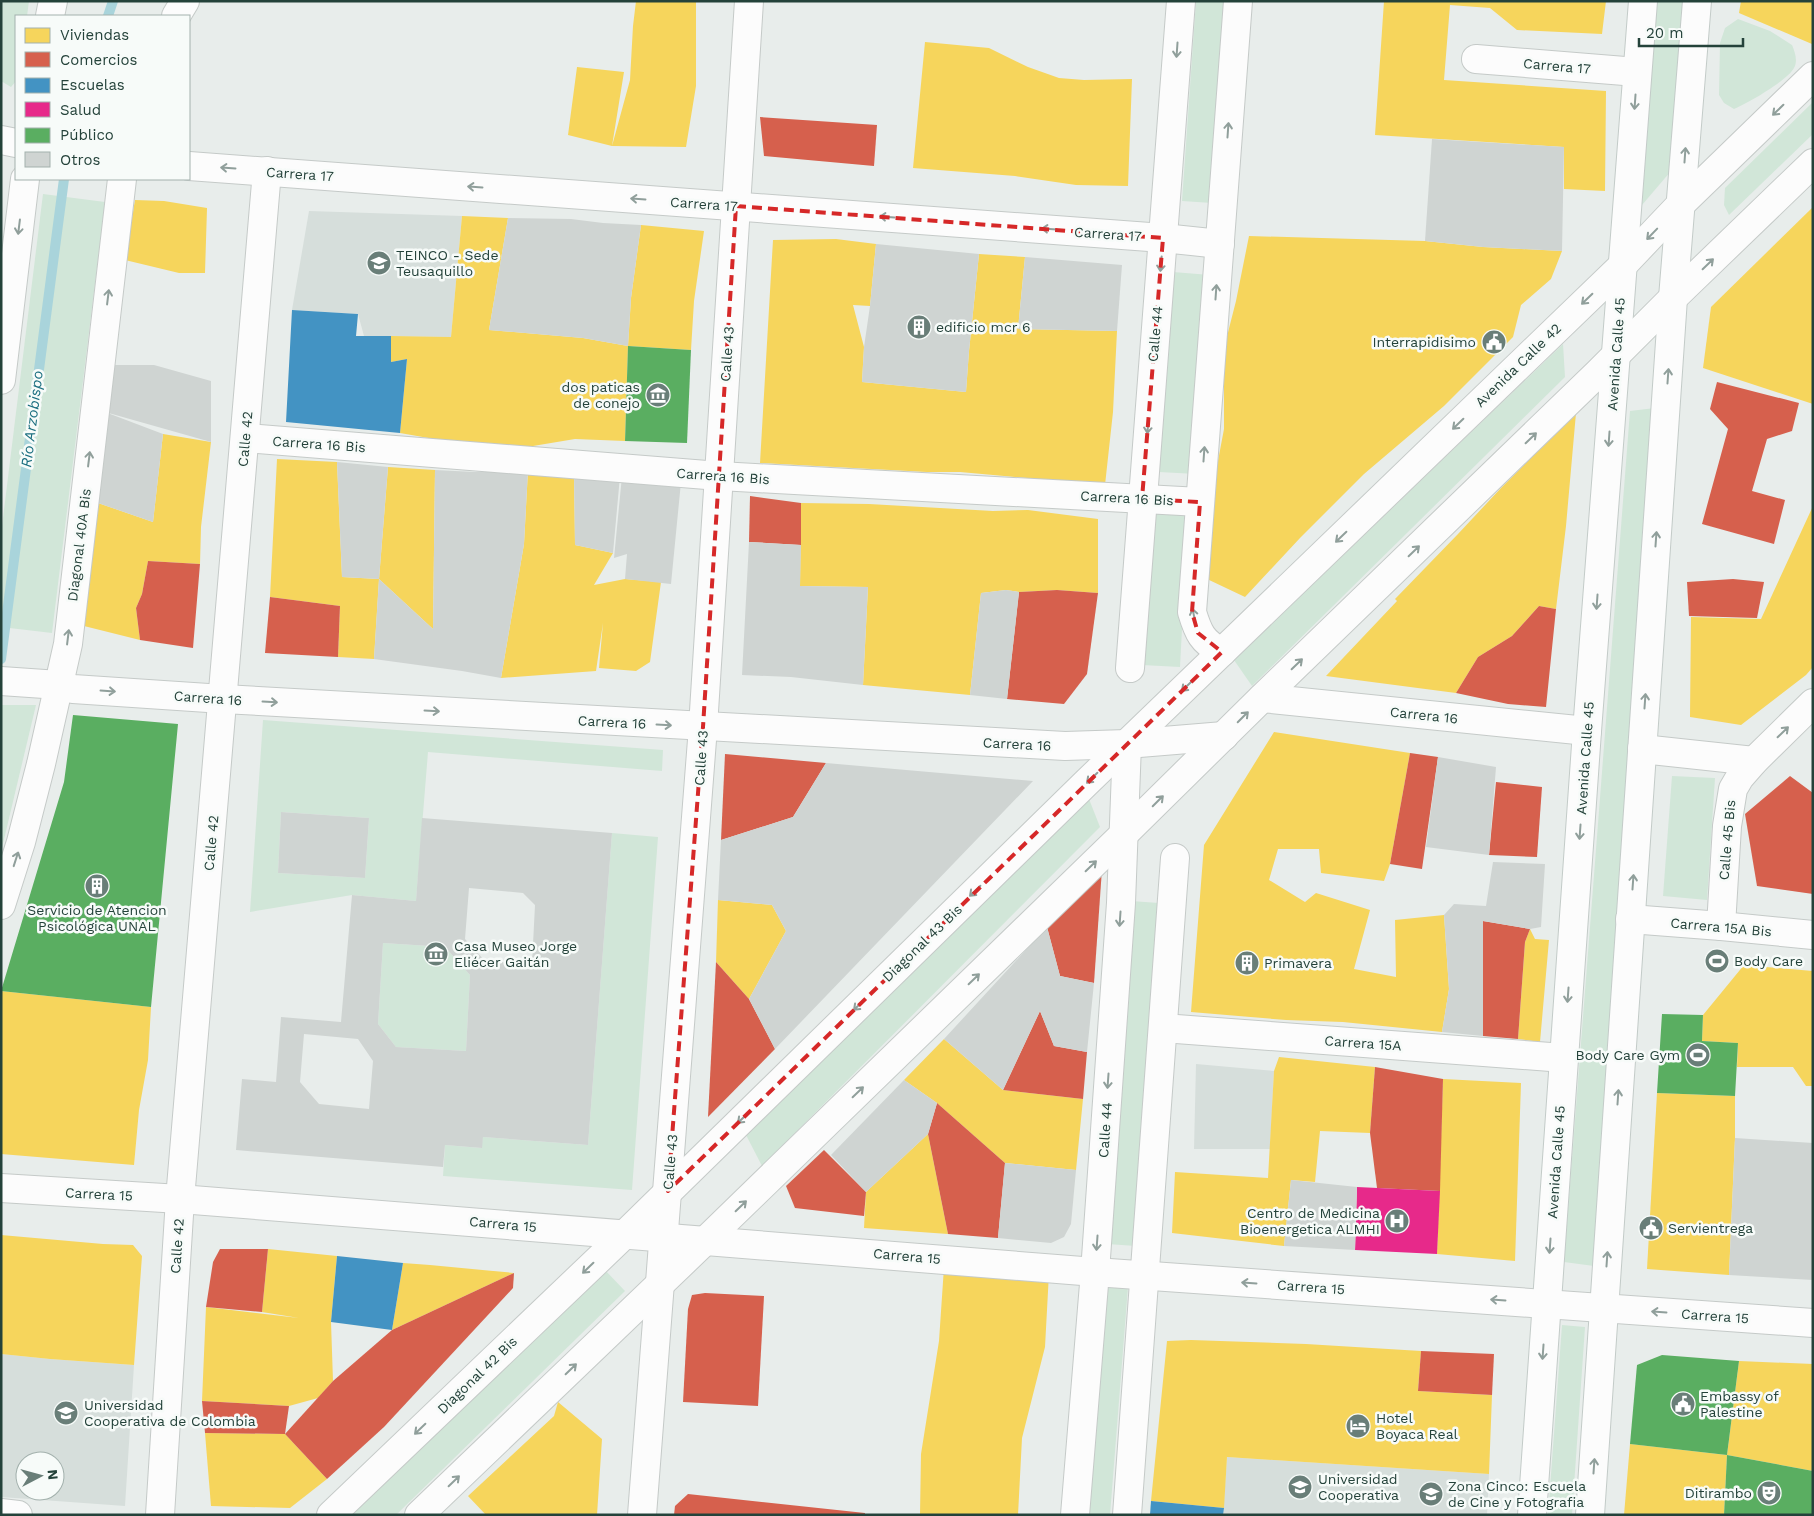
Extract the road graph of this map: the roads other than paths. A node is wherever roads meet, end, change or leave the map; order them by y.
1 (53, 1) edge
2 (185, 1) edge
3 (749, 1) edge
4 (1181, 1) edge
5 (1238, 1) edge
6 (1643, 1) edge
7 (1697, 1) edge
8 (50, 15) edge
9 (177, 15) edge
10 (1476, 59) dead end
11 (1638, 72) junction
12 (1813, 76) edge
13 (1, 140) edge
14 (15, 143) edge
15 (1813, 163) edge
16 (190, 166) edge
17 (267, 171) junction
18 (25, 180) edge
19 (122, 180) edge
20 (1681, 204) junction
21 (736, 206) junction
22 (1163, 238) junction
23 (1220, 244) junction
24 (1623, 265) junction
25 (1673, 298) junction
26 (1616, 356) junction
27 (1, 380) edge
28 (246, 438) junction
29 (719, 476) junction
30 (1142, 499) junction
31 (1200, 502) junction
32 (1222, 652) junction
33 (1130, 668) dead end
34 (1, 680) edge
35 (54, 685) junction
36 (1262, 698) junction
37 (223, 699) junction
38 (1813, 703) edge
39 (704, 727) junction
40 (1587, 732) junction
41 (1224, 736) junction
42 (1127, 744) junction
43 (1642, 749) junction
44 (1754, 760) junction
45 (1123, 836) junction
46 (1175, 858) dead end
47 (1, 906) edge
48 (1630, 919) junction
49 (1721, 926) junction
50 (1813, 935) edge
51 (1162, 1028) junction
52 (1564, 1058) junction
53 (1, 1188) edge
54 (668, 1191) junction
55 (180, 1199) junction
56 (624, 1234) junction
57 (663, 1237) junction
58 (706, 1240) junction
59 (1095, 1272) junction
60 (1144, 1275) junction
61 (660, 1284) junction
62 (1547, 1303) junction
63 (1604, 1308) junction
64 (1813, 1322) edge
65 (1, 1513) edge
66 (18, 1515) edge
67 (160, 1515) edge
68 (330, 1515) edge
69 (418, 1515) edge
70 (642, 1515) edge
71 (1075, 1515) edge
72 (1127, 1515) edge
73 (1532, 1515) edge
74 (1590, 1515) edge

1 - 8 street
2 - 9 street
3 - 21 street, Calle 43
4 -> 22 street, Calle 44
23 -> 5 street
6 - 11 street, Avenida Calle 45
20 -> 7 street
10 - 11 street, Carrera 17
11 -> 24 street, Avenida Calle 45
12 -> 20 street, Avenida Calle 42
13 - 14 street
25 -> 15 street
17 -> 16 street, Carrera 17
21 -> 17 street, Carrera 17
17 - 28 street, Calle 42
18 -> 27 street
35 -> 19 street, Diagonal 40A Bis
20 -> 24 street, Avenida Calle 42
20 - 25 street
22 -> 21 street, Carrera 17
21 - 29 street, Calle 43
22 - 23 street, Carrera 17
22 -> 30 street, Calle 44
31 -> 23 street
24 - 26 street, Avenida Calle 45
24 -> 32 street, Avenida Calle 42
25 - 26 street
43 -> 25 street
36 -> 26 street
26 -> 40 street, Avenida Calle 45
28 - 29 street, Carrera 16 Bis
28 - 37 street, Calle 42
29 - 30 street, Carrera 16 Bis
29 - 39 street, Calle 43
30 - 31 street, Carrera 16 Bis
30 - 33 street, Calle 44
32 -> 31 street
32 -> 42 street, Diagonal 43 Bis
34 - 35 street, Carrera 16
35 -> 37 street, Carrera 16
47 -> 35 street, Diagonal 40A Bis
36 - 40 street, Carrera 16
41 -> 36 street
37 -> 39 street, Carrera 16
37 - 55 street, Calle 42
44 -> 38 street, Calle 45 Bis
39 - 42 street, Carrera 16
39 - 54 street, Calle 43
40 -> 52 street, Avenida Calle 45
41 - 42 street, Carrera 16
45 -> 41 street
42 - 45 street, Calle 44
42 -> 54 street, Diagonal 43 Bis
43 - 44 street
48 -> 43 street
44 - 49 street, Calle 45 Bis
58 -> 45 street
45 -> 59 street, Calle 44
46 - 51 street
48 - 49 street, Carrera 15A Bis
63 -> 48 street
49 - 50 street, Carrera 15A Bis
51 - 52 street, Carrera 15A
51 - 60 street
52 -> 62 street, Avenida Calle 45
53 - 55 street, Carrera 15
54 - 56 street, Diagonal 43 Bis
54 - 57 street, Calle 43
55 - 56 street, Carrera 15
55 - 67 street, Calle 42
56 - 57 street, Carrera 15
56 -> 68 street, Diagonal 42 Bis
57 - 58 street, Carrera 15
57 - 61 street, Calle 43
58 - 59 street, Carrera 15
58 - 61 street
59 - 60 street, Carrera 15
59 - 71 street, Calle 44
62 -> 60 street, Carrera 15
60 - 72 street
69 -> 61 street
61 - 70 street, Calle 43
62 - 63 street, Carrera 15
62 -> 73 street, Avenida Calle 45
64 -> 63 street, Carrera 15
74 -> 63 street
65 - 66 street

